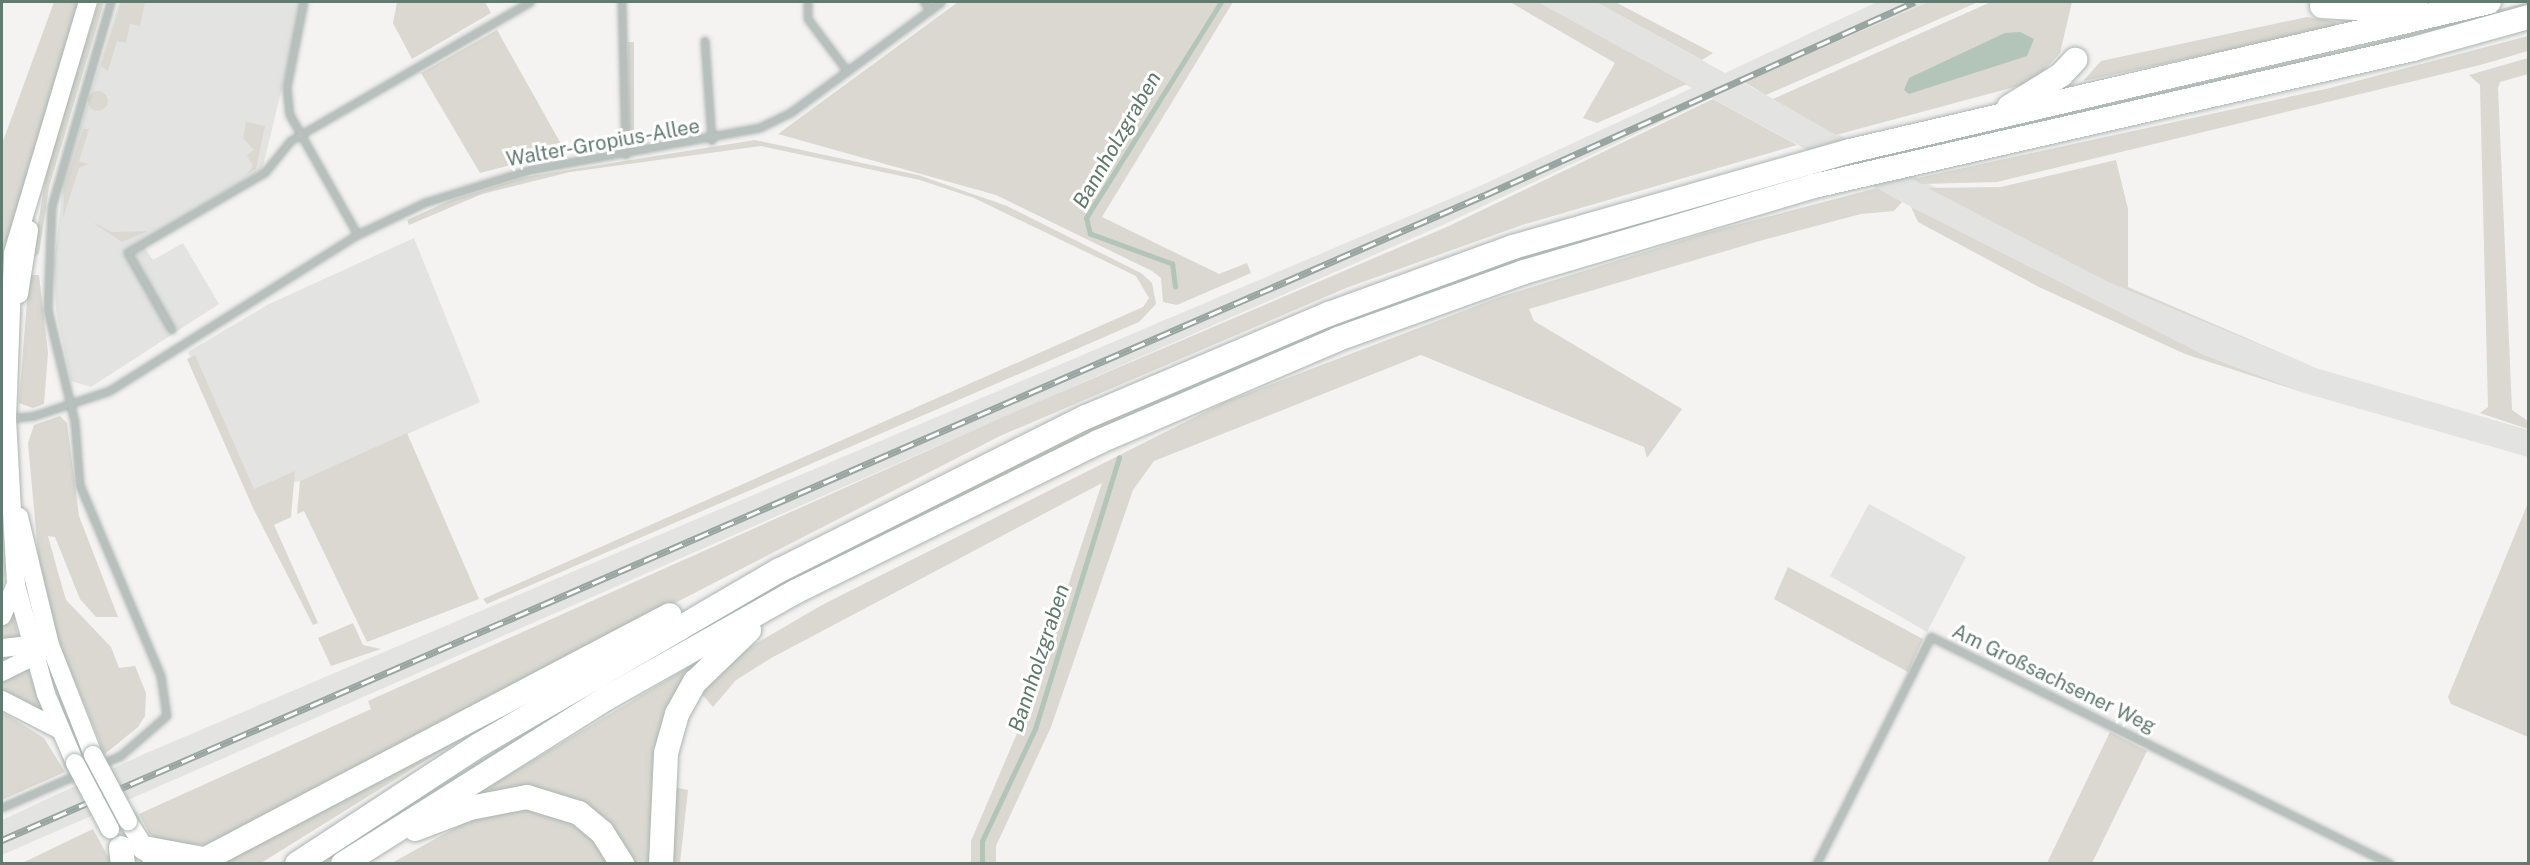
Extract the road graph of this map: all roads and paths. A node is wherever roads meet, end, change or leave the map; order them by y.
1 (88, 2) edge
2 (111, 2) edge
3 (304, 2) edge
4 (531, 2) edge
5 (622, 2) edge
6 (808, 2) edge
7 (924, 2) edge
8 (942, 2) edge
9 (2489, 2) edge
10 (2322, 6) dead end
11 (931, 10) junction
12 (2458, 11) junction
13 (2529, 17) edge
14 (705, 41) dead end
15 (2075, 60) dead end
16 (848, 72) junction
17 (1990, 118) junction
18 (301, 135) junction
19 (712, 141) junction
20 (626, 155) junction
21 (358, 235) junction
22 (172, 330) dead end
23 (70, 405) junction
24 (7, 420) junction
25 (9, 464) junction
26 (780, 570) junction
27 (16, 585) junction
28 (797, 591) junction
29 (2, 616) edge
30 (51, 645) junction
31 (2, 648) edge
32 (32, 651) junction
33 (2, 672) edge
34 (2, 700) edge
35 (60, 730) junction
36 (2, 808) edge
37 (363, 850) junction
38 (131, 853) edge
39 (199, 862) edge
40 (297, 864) edge
41 (343, 864) edge
42 (622, 864) edge
43 (661, 864) edge
44 (1817, 864) edge
45 (2390, 864) edge

1 - 24 main road
2 - 23 street
3 - 18 street
4 - 18 street
5 - 20 street
6 - 16 street
7 - 11 street
8 - 11 street, Walter-Gropius-Allee
9 - 12 highway
10 - 12 highway
11 - 16 street, Walter-Gropius-Allee
12 - 17 highway
13 - 28 highway
14 - 19 street
15 - 17 highway
16 - 19 street, Walter-Gropius-Allee
17 - 26 highway
18 - 21 street
18 - 22 street
19 - 20 street, Walter-Gropius-Allee
20 - 21 street, Walter-Gropius-Allee
21 - 23 street, Walter-Gropius-Allee
23 - 24 street, Walter-Gropius-Allee
23 - 36 street
24 - 25 main road
25 - 27 main road
25 - 30 main road
26 - 39 highway
26 - 40 highway
27 - 29 main road
27 - 32 main road
28 - 37 highway
28 - 43 highway
30 - 32 main road
30 - 38 main road, bridge
31 - 32 main road
32 - 33 main road
32 - 35 main road
34 - 35 main road
35 - 38 main road, bridge
37 - 41 highway
37 - 42 highway
38 - 39 highway
44 - 45 street, Am Großsachsener Weg

